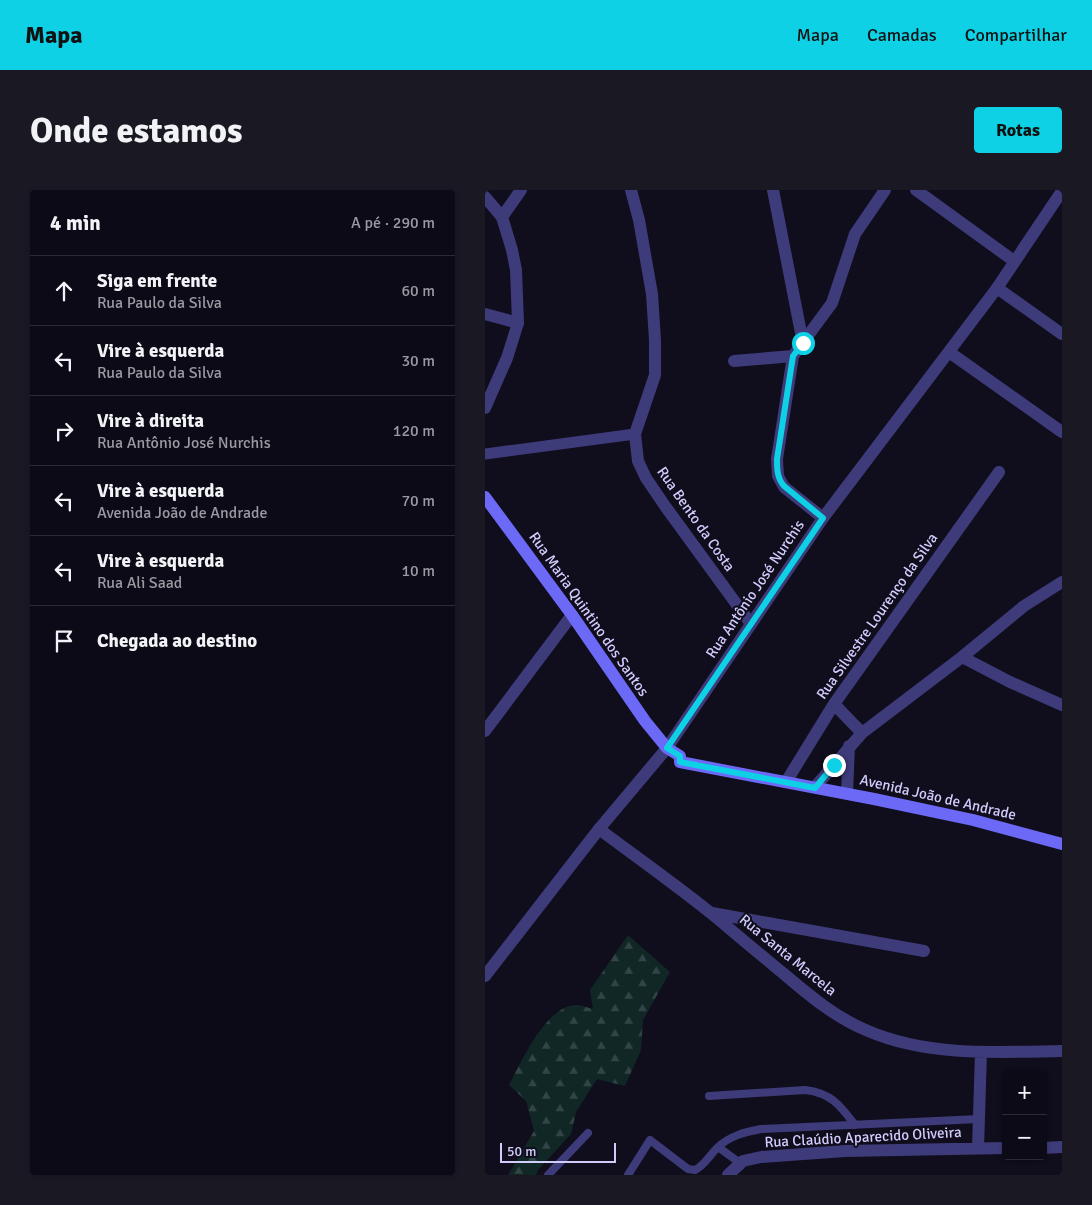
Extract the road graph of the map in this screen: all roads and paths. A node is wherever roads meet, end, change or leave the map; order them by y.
1 (521, 190) edge
2 (631, 190) edge
3 (773, 190) edge
4 (885, 190) edge
5 (916, 190) edge
6 (1062, 191) edge
7 (485, 198) edge
8 (502, 217) junction
9 (1014, 261) junction
10 (997, 288) junction
11 (485, 314) edge
12 (518, 324) junction
13 (1062, 334) edge
14 (803, 343) junction
15 (949, 352) junction
16 (793, 356) junction
17 (734, 361) dead end
18 (485, 408) edge
19 (1062, 432) edge
20 (635, 434) junction
21 (485, 454) edge
22 (999, 472) dead end
23 (485, 497) edge
24 (823, 518) junction
25 (1062, 582) edge
26 (572, 615) junction
27 (751, 624) junction
28 (962, 657) junction
29 (834, 704) junction
30 (1062, 706) edge
31 (485, 731) edge
32 (862, 733) junction
33 (849, 746) junction
34 (667, 748) junction
35 (786, 782) junction
36 (815, 788) junction
37 (847, 793) junction
38 (599, 829) junction
39 (1062, 844) edge
40 (710, 912) junction
41 (924, 951) dead end
42 (485, 976) edge
43 (1062, 1051) edge
44 (981, 1052) junction
45 (709, 1096) dead end
46 (979, 1119) junction
47 (855, 1125) junction
48 (588, 1133) dead end
49 (718, 1146) junction
50 (1062, 1147) edge
51 (978, 1148) junction
52 (1002, 1148) edge
53 (1047, 1148) edge
54 (740, 1164) junction
55 (548, 1175) edge
56 (628, 1175) edge
57 (728, 1175) edge

1 - 8 street
2 - 20 street, Rua Bento da Costa
3 - 14 street
4 - 14 street
5 - 9 street
6 - 9 street, Rua Antônio José Nurchis
7 - 8 street
8 - 12 street
9 - 10 street, Rua Antônio José Nurchis
10 - 13 street
10 - 15 street, Rua Antônio José Nurchis
11 - 12 street
12 - 18 street
14 - 16 street
15 - 19 street
15 - 24 street, Rua Antônio José Nurchis
16 - 17 street
16 - 24 street
20 - 21 street
20 - 27 street, Rua Bento da Costa
22 - 29 street, Rua Silvestre Lourenço da Silva
23 - 26 main road, Rua Maria Quintino dos Santos
24 - 27 street, Rua Antônio José Nurchis
25 - 28 street
26 - 31 street
26 - 34 main road, Rua Maria Quintino dos Santos
27 - 34 street, Rua Antônio José Nurchis
28 - 30 street
28 - 32 street
29 - 32 street
29 - 35 street, Rua Silvestre Lourenço da Silva
32 - 33 street
33 - 36 street
33 - 37 street
34 - 35 main road, Avenida João de Andrade
34 - 38 street, Rua Antônio José Nurchis
35 - 36 main road, Avenida João de Andrade
36 - 37 main road, Avenida João de Andrade
37 - 39 main road, Avenida João de Andrade
38 - 40 street, Rua Santa Marcela
38 - 42 street, Rua Antônio José Nurchis
40 - 41 street
40 - 44 street, Rua Santa Marcela
43 - 44 street, Rua Santa Marcela
44 - 46 street
45 - 47 lane
46 - 47 lane
46 - 51 street
47 - 49 lane
48 - 55 lane
49 - 54 lane
49 - 56 lane
50 - 53 street
51 - 52 street, Rua Claúdio Aparecido Oliveira
51 - 54 street, Rua Claúdio Aparecido Oliveira
54 - 57 street, Rua Claúdio Aparecido Oliveira

